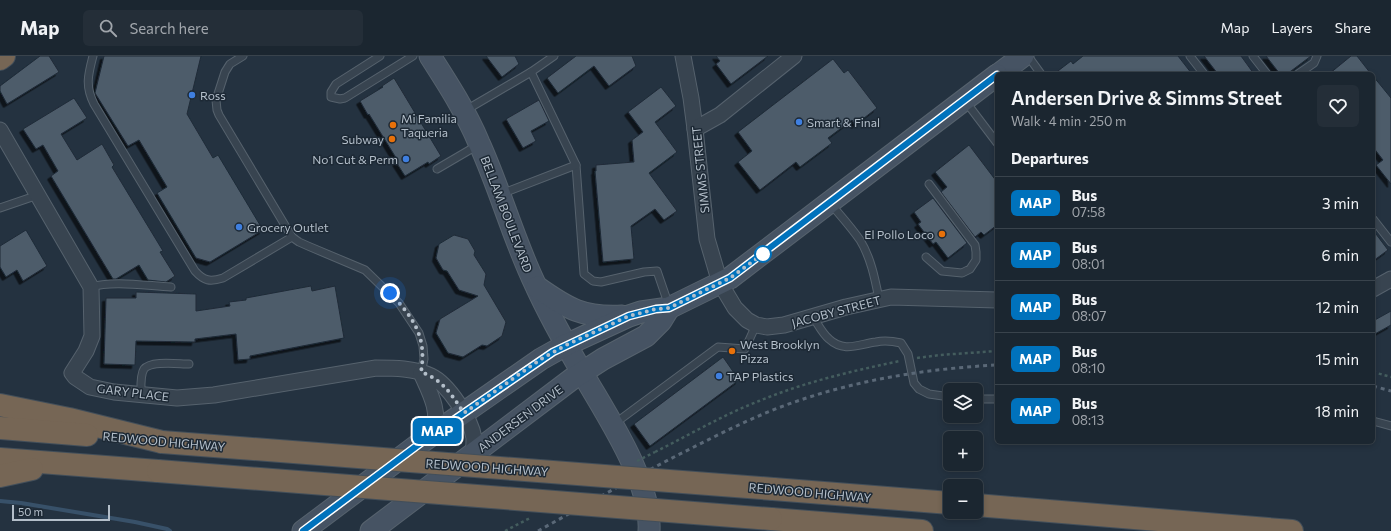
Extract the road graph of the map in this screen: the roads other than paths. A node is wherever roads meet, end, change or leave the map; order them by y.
1 (4, 56) edge
2 (92, 56) edge
3 (243, 56) edge
4 (380, 56) edge
5 (413, 56) edge
6 (430, 56) edge
7 (554, 56) edge
8 (683, 56) edge
9 (794, 56) edge
10 (1023, 56) edge
11 (1028, 56) edge
12 (1190, 56) edge
13 (1253, 56) edge
14 (1317, 56) edge
15 (0, 59) edge
16 (532, 72) junction
17 (1002, 72) edge
18 (1040, 72) edge
19 (1202, 72) edge
20 (1265, 72) edge
21 (1301, 72) edge
22 (995, 77) edge
23 (965, 100) junction
24 (463, 111) junction
25 (695, 129) junction
26 (0, 130) edge
27 (995, 139) edge
28 (479, 144) junction
29 (576, 165) junction
30 (437, 169) dead end
31 (929, 184) dead end
32 (38, 195) junction
33 (500, 195) junction
34 (830, 203) junction
35 (0, 208) edge
36 (1375, 222) edge
37 (292, 237) junction
38 (1391, 242) edge
39 (926, 256) dead end
40 (1391, 279) edge
41 (720, 283) junction
42 (535, 285) junction
43 (91, 287) junction
44 (171, 287) dead end
45 (1375, 288) edge
46 (879, 300) junction
47 (995, 300) edge
48 (669, 308) junction
49 (629, 316) junction
50 (813, 316) junction
51 (756, 325) junction
52 (566, 345) junction
53 (188, 364) dead end
54 (421, 372) junction
55 (582, 372) junction
56 (141, 394) junction
57 (943, 397) edge
58 (983, 399) edge
59 (995, 399) edge
60 (0, 405) edge
61 (464, 413) junction
62 (1375, 422) edge
63 (612, 425) junction
64 (1391, 426) edge
65 (0, 428) edge
66 (433, 433) junction
67 (162, 442) junction
68 (473, 453) junction
69 (0, 459) edge
70 (57, 464) junction
71 (0, 476) edge
72 (943, 502) edge
73 (983, 506) edge
74 (649, 530) edge
75 (303, 531) edge
76 (371, 531) edge
77 (922, 531) edge
78 (1292, 531) edge

1 - 15 highway
2 - 37 lane
3 - 37 lane
4 - 5 lane
6 - 24 main road, BELLAM BOULEVARD
7 - 16 lane
8 - 25 street, SIMMS STREET
9 - 25 street
10 - 17 main road, ANDERSEN DRIVE
11 - 18 lane
12 - 19 lane
13 - 20 lane
14 - 21 lane
16 - 24 lane
16 - 29 lane
22 - 23 main road, ANDERSEN DRIVE
23 - 27 lane
23 - 34 main road, ANDERSEN DRIVE
24 - 28 main road, BELLAM BOULEVARD
25 - 41 street, SIMMS STREET
26 - 32 street, GARY PLACE
28 - 30 lane
28 - 33 main road, BELLAM BOULEVARD
29 - 33 lane
29 - 48 lane
31 - 39 lane
32 - 35 lane
32 - 43 street, GARY PLACE
33 - 42 main road, BELLAM BOULEVARD
34 - 41 main road, ANDERSEN DRIVE
34 - 46 lane
36 - 38 lane
37 - 54 lane
40 - 45 street
41 - 48 main road, ANDERSEN DRIVE
41 - 51 street
42 - 49 main road
42 - 52 main road, BELLAM BOULEVARD
43 - 44 lane
43 - 56 street, GARY PLACE
46 - 47 street, JACOBY STREET
46 - 50 street, JACOBY STREET
48 - 49 main road, ANDERSEN DRIVE
48 - 55 main road, ANDERSEN DRIVE
49 - 52 main road, ANDERSEN DRIVE
50 - 51 street, JACOBY STREET
50 - 57 lane
51 - 63 lane
52 - 55 main road, BELLAM BOULEVARD
52 - 61 main road, ANDERSEN DRIVE
53 - 56 lane
54 - 56 street, GARY PLACE
54 - 61 street, GARY PLACE
54 - 66 street
55 - 63 main road, BELLAM BOULEVARD
55 - 68 main road, ANDERSEN DRIVE
58 - 59 lane
60 - 67 highway
61 - 66 main road, ANDERSEN DRIVE
61 - 68 street, GARY PLACE
62 - 64 lane
63 - 74 main road, BELLAM BOULEVARD
65 - 67 highway, REDWOOD HIGHWAY
66 - 75 main road, ANDERSEN DRIVE
67 - 72 highway, REDWOOD HIGHWAY, bridge
68 - 76 main road, ANDERSEN DRIVE
69 - 70 highway
70 - 71 highway
70 - 77 highway, bridge
73 - 78 highway

